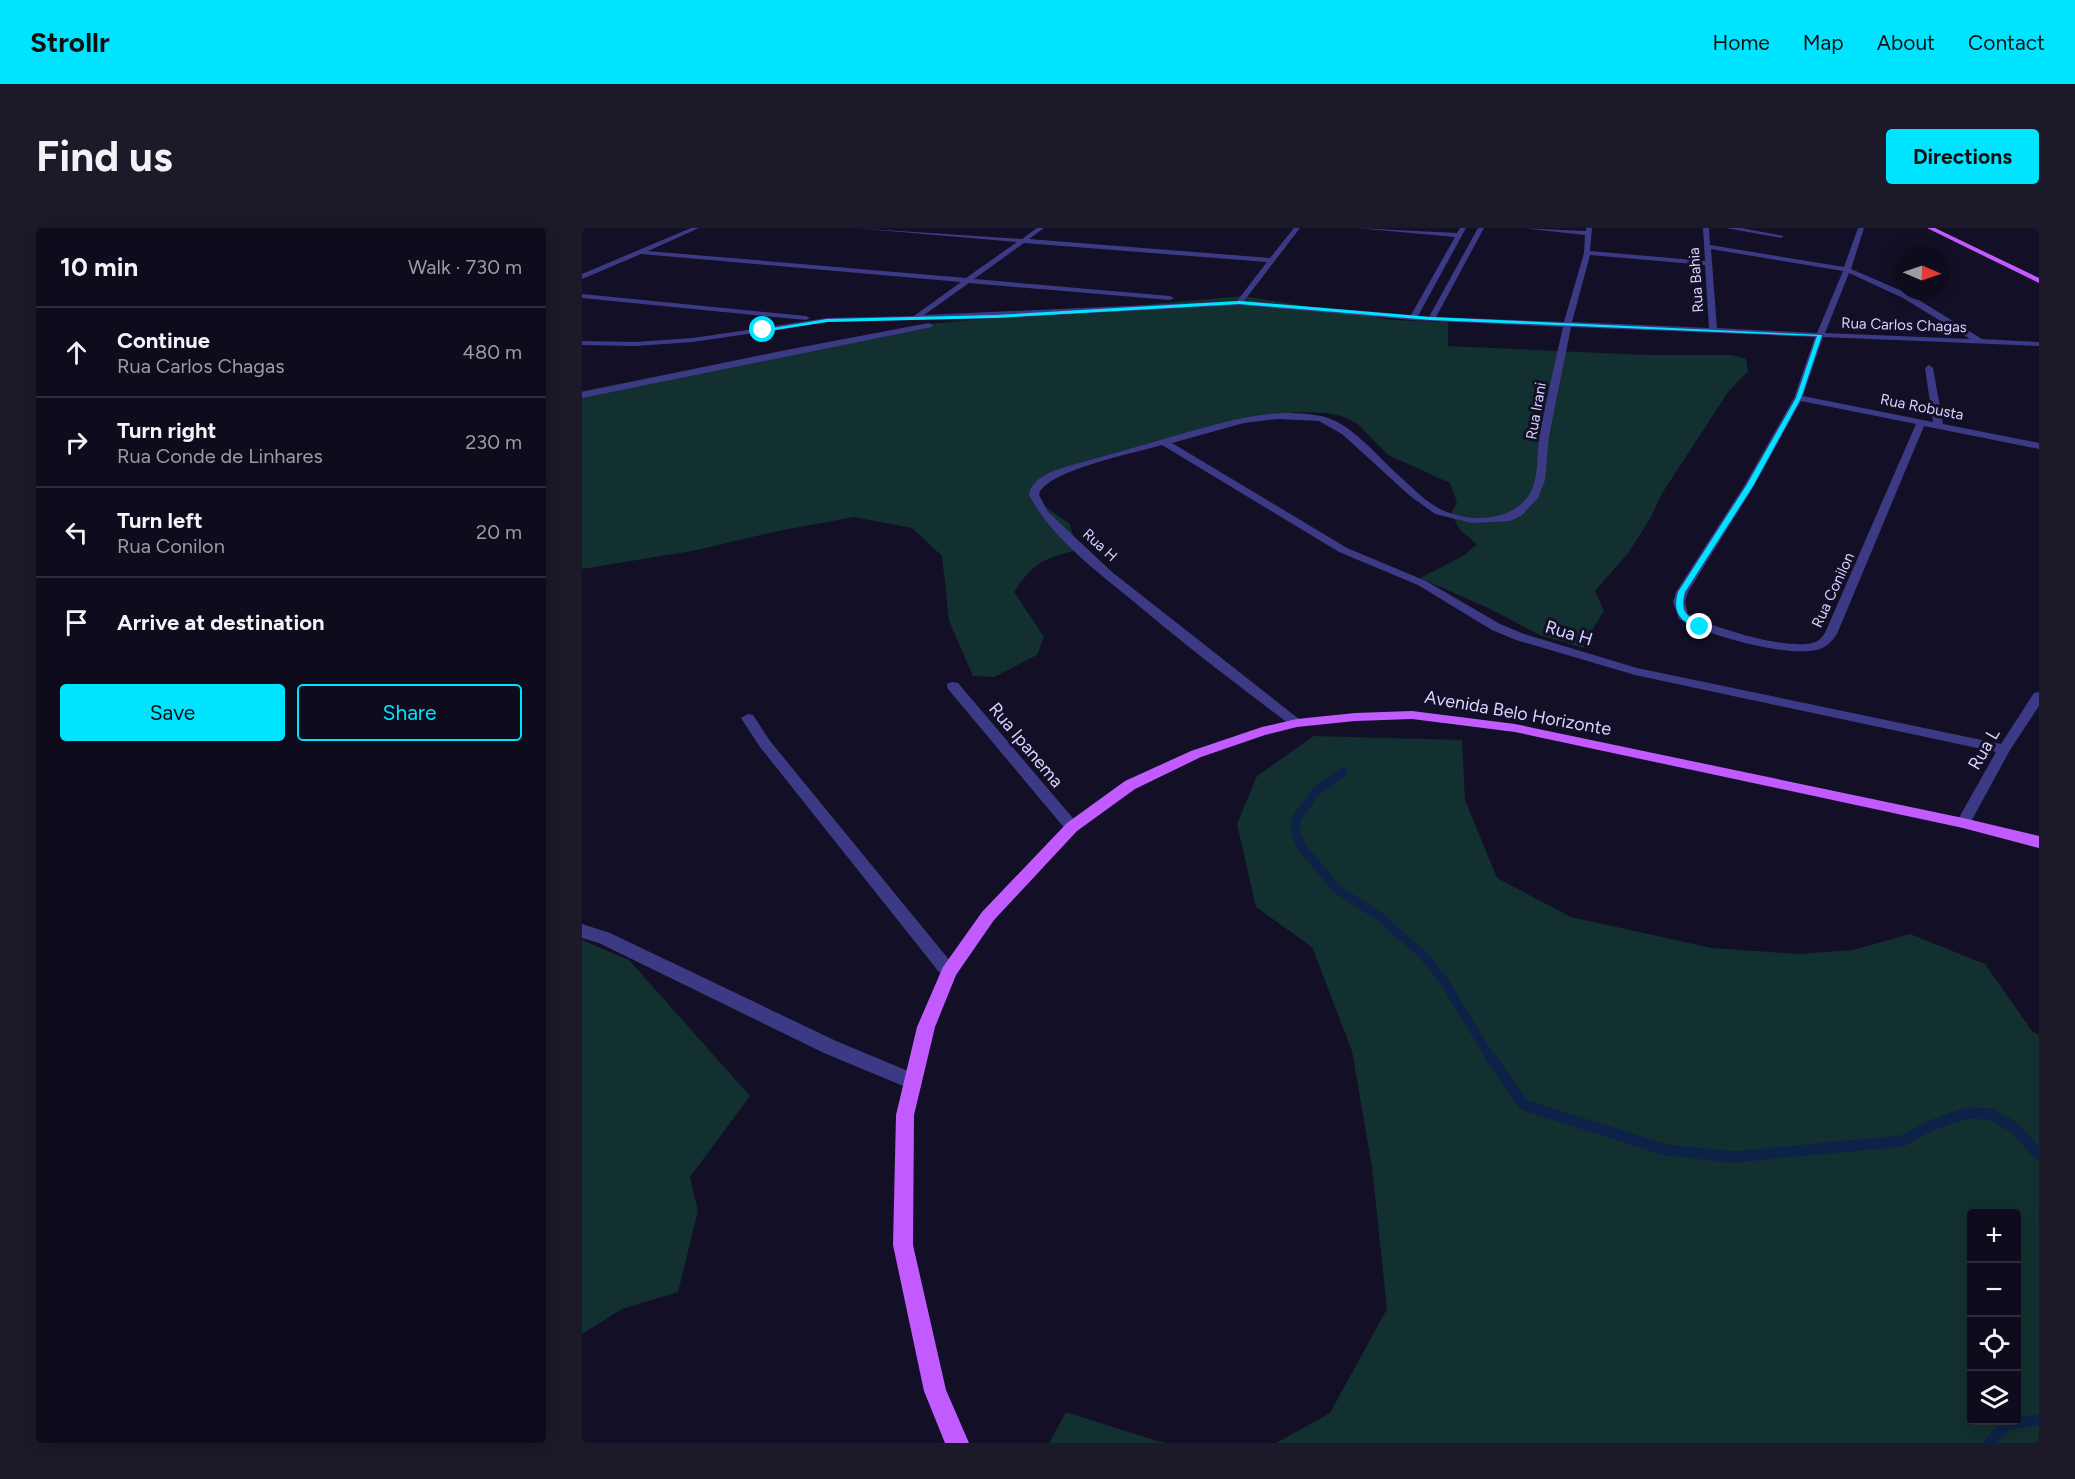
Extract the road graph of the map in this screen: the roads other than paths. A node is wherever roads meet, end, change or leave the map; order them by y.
1 (696, 228) edge
2 (856, 228) edge
3 (1041, 228) edge
4 (1297, 228) edge
5 (1359, 228) edge
6 (1426, 228) edge
7 (1481, 228) edge
8 (1524, 228) edge
9 (1706, 228) edge
10 (1729, 228) edge
11 (1862, 228) edge
12 (1930, 228) edge
13 (1589, 230) edge
14 (1461, 231) edge
15 (1781, 236) dead end
16 (1022, 241) junction
17 (1708, 247) junction
18 (639, 252) junction
19 (1587, 253) junction
20 (1270, 260) junction
21 (1710, 263) junction
22 (1847, 270) junction
23 (582, 277) edge
24 (970, 279) junction
25 (2039, 281) edge
26 (582, 296) edge
27 (1221, 303) junction
28 (1239, 303) junction
29 (948, 318) junction
30 (1413, 318) junction
31 (914, 319) junction
32 (1431, 319) junction
33 (827, 320) junction
34 (1567, 326) junction
35 (1713, 331) junction
36 (1820, 335) junction
37 (1979, 341) junction
38 (582, 343) edge
39 (2039, 344) edge
40 (1929, 368) dead end
41 (582, 395) edge
42 (1798, 398) junction
43 (1921, 422) junction
44 (1938, 424) junction
45 (1165, 443) junction
46 (2039, 446) edge
47 (1439, 512) joint
48 (953, 686) dead end
49 (2039, 696) edge
50 (748, 718) dead end
51 (1297, 723) junction
52 (2004, 749) junction
53 (1963, 823) junction
54 (1072, 827) junction
55 (2039, 842) edge
56 (582, 931) edge
57 (949, 972) junction
58 (913, 1082) junction
59 (957, 1443) edge

1 - 18 street
2 - 16 street
3 - 16 street
4 - 20 street
5 - 14 street
6 - 14 street
7 - 32 street
8 - 13 street
9 - 17 street, Rua Bahia
10 - 15 street
11 - 22 street
12 - 25 main road
13 - 19 street, Rua Irani
14 - 30 street
16 - 20 street
16 - 24 street
17 - 21 street, Rua Bahia
17 - 22 street
18 - 23 street
18 - 24 street
19 - 21 street
19 - 34 street, Rua Irani
20 - 28 street
21 - 35 street, Rua Bahia
22 - 36 street
22 - 37 street
24 - 27 street
24 - 31 street
26 - 33 street
27 - 28 street, Rua Carlos Chagas
27 - 29 street, Rua Carlos Chagas
28 - 30 street, Rua Carlos Chagas
29 - 31 street, Rua Carlos Chagas
29 - 41 street
30 - 32 street, Rua Carlos Chagas
31 - 33 street, Rua Carlos Chagas
32 - 34 street, Rua Carlos Chagas
33 - 38 street, Rua Carlos Chagas
34 - 35 street, Rua Carlos Chagas
34 - 47 street, Rua Irani
35 - 36 street, Rua Carlos Chagas
36 - 37 street, Rua Carlos Chagas
36 - 42 street
37 - 39 street, Rua Carlos Chagas
40 - 44 street
42 - 43 street, Rua Robusta
42 - 43 street, Rua Conilon
43 - 44 street, Rua Robusta
44 - 46 street, Rua Robusta
45 - 47 street, Rua H
45 - 51 street, Rua H
45 - 52 street, Rua H
48 - 54 street, Rua Ipanema
49 - 52 street, Rua L
50 - 57 street
51 - 53 main road, Avenida Belo Horizonte
51 - 54 main road, Avenida Belo Horizonte
52 - 53 street, Rua L
53 - 55 main road, Avenida Belo Horizonte
54 - 57 main road, Avenida Belo Horizonte
56 - 58 street
57 - 58 main road, Avenida Belo Horizonte
58 - 59 main road, Avenida Belo Horizonte

